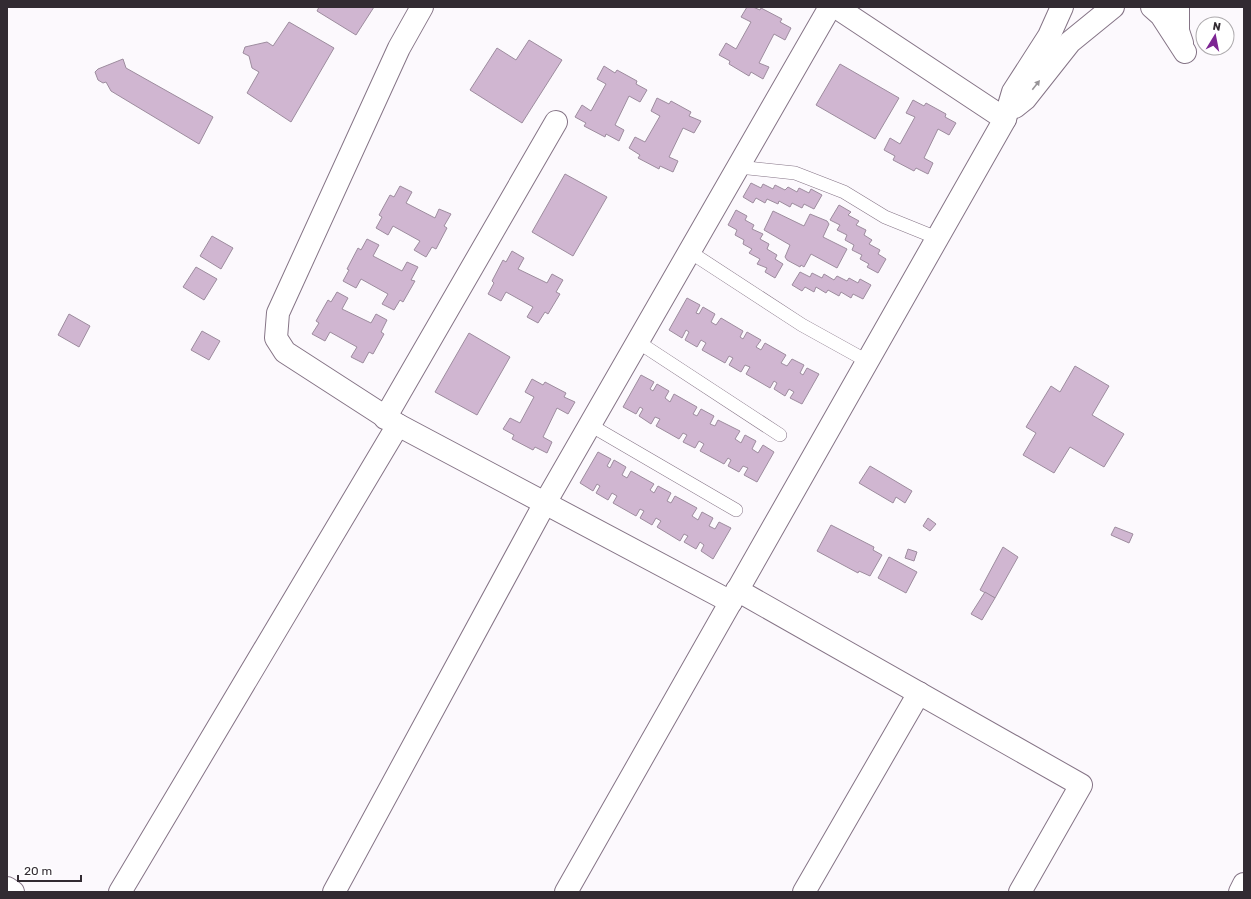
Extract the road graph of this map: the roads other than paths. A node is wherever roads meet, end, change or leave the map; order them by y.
1 (422, 7) edge
2 (830, 7) edge
3 (836, 7) edge
4 (1051, 7) edge
5 (1062, 7) edge
6 (1113, 7) edge
7 (1152, 7) edge
8 (1178, 7) edge
9 (1049, 36) junction
10 (1007, 116) junction
11 (556, 122) dead end
12 (738, 167) junction
13 (937, 238) junction
14 (690, 252) junction
15 (638, 342) junction
16 (867, 361) junction
17 (392, 421) junction
18 (590, 425) junction
19 (780, 435) dead end
20 (545, 504) junction
21 (736, 510) dead end
22 (734, 596) junction
23 (919, 693) junction
24 (1244, 884) edge
25 (7, 888) edge
26 (13, 892) edge
27 (120, 892) edge
28 (334, 892) edge
29 (566, 892) edge
30 (804, 892) edge
31 (1020, 892) edge
32 (1240, 892) edge

1 - 17 street
2 - 12 street
3 - 10 street
4 - 9 street
5 - 9 street
10 -> 6 street
7 - 8 street
9 - 10 street
10 - 13 street
11 - 17 street
12 - 13 lane
12 - 14 street
13 - 16 street
14 - 15 street
14 - 16 lane
15 - 18 street
15 - 19 lane
16 - 22 street
17 - 20 street
17 - 27 street
18 - 20 street
18 - 21 lane
20 - 22 street
20 - 28 street
22 - 23 street
22 - 29 street
23 - 30 street
23 - 31 street
24 - 32 street
25 - 26 street

